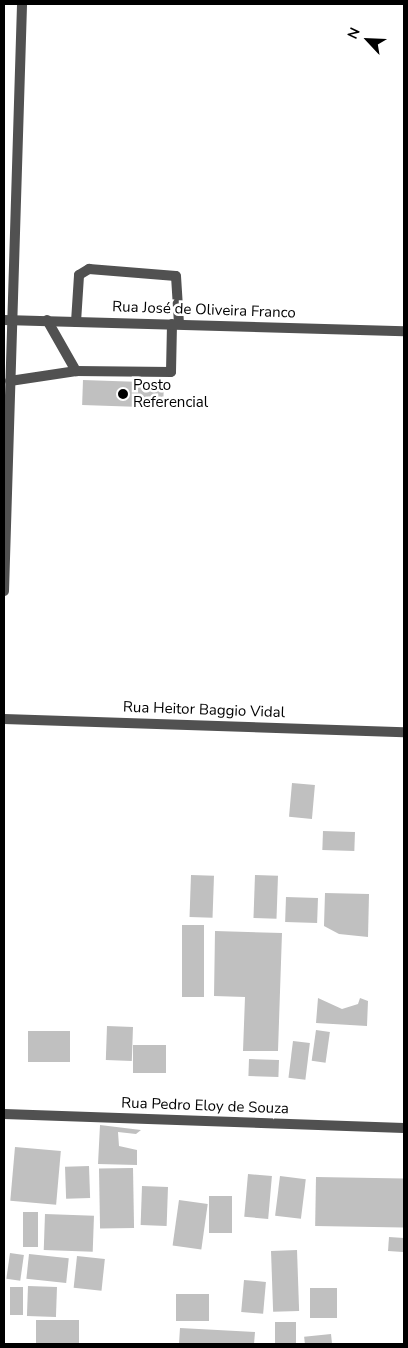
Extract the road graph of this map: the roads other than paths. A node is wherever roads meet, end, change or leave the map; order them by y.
1 (22, 4) edge
2 (8, 320) edge
3 (47, 320) junction
4 (76, 322) junction
5 (175, 324) junction
6 (404, 331) edge
7 (76, 371) junction
8 (10, 381) junction
9 (4, 591) edge
10 (4, 719) edge
11 (404, 732) edge
12 (4, 1114) edge
13 (404, 1128) edge

1 - 2 street
2 - 3 street, Rua José de Oliveira Franco
2 - 8 street
3 - 4 street, Rua José de Oliveira Franco
3 - 7 street
4 - 5 street, Rua José de Oliveira Franco
4 - 5 street
5 - 6 street, Rua José de Oliveira Franco
5 - 7 street
7 - 8 street
8 - 9 street
10 - 11 street, Rua Heitor Baggio Vidal
12 - 13 street, Rua Pedro Eloy de Souza

